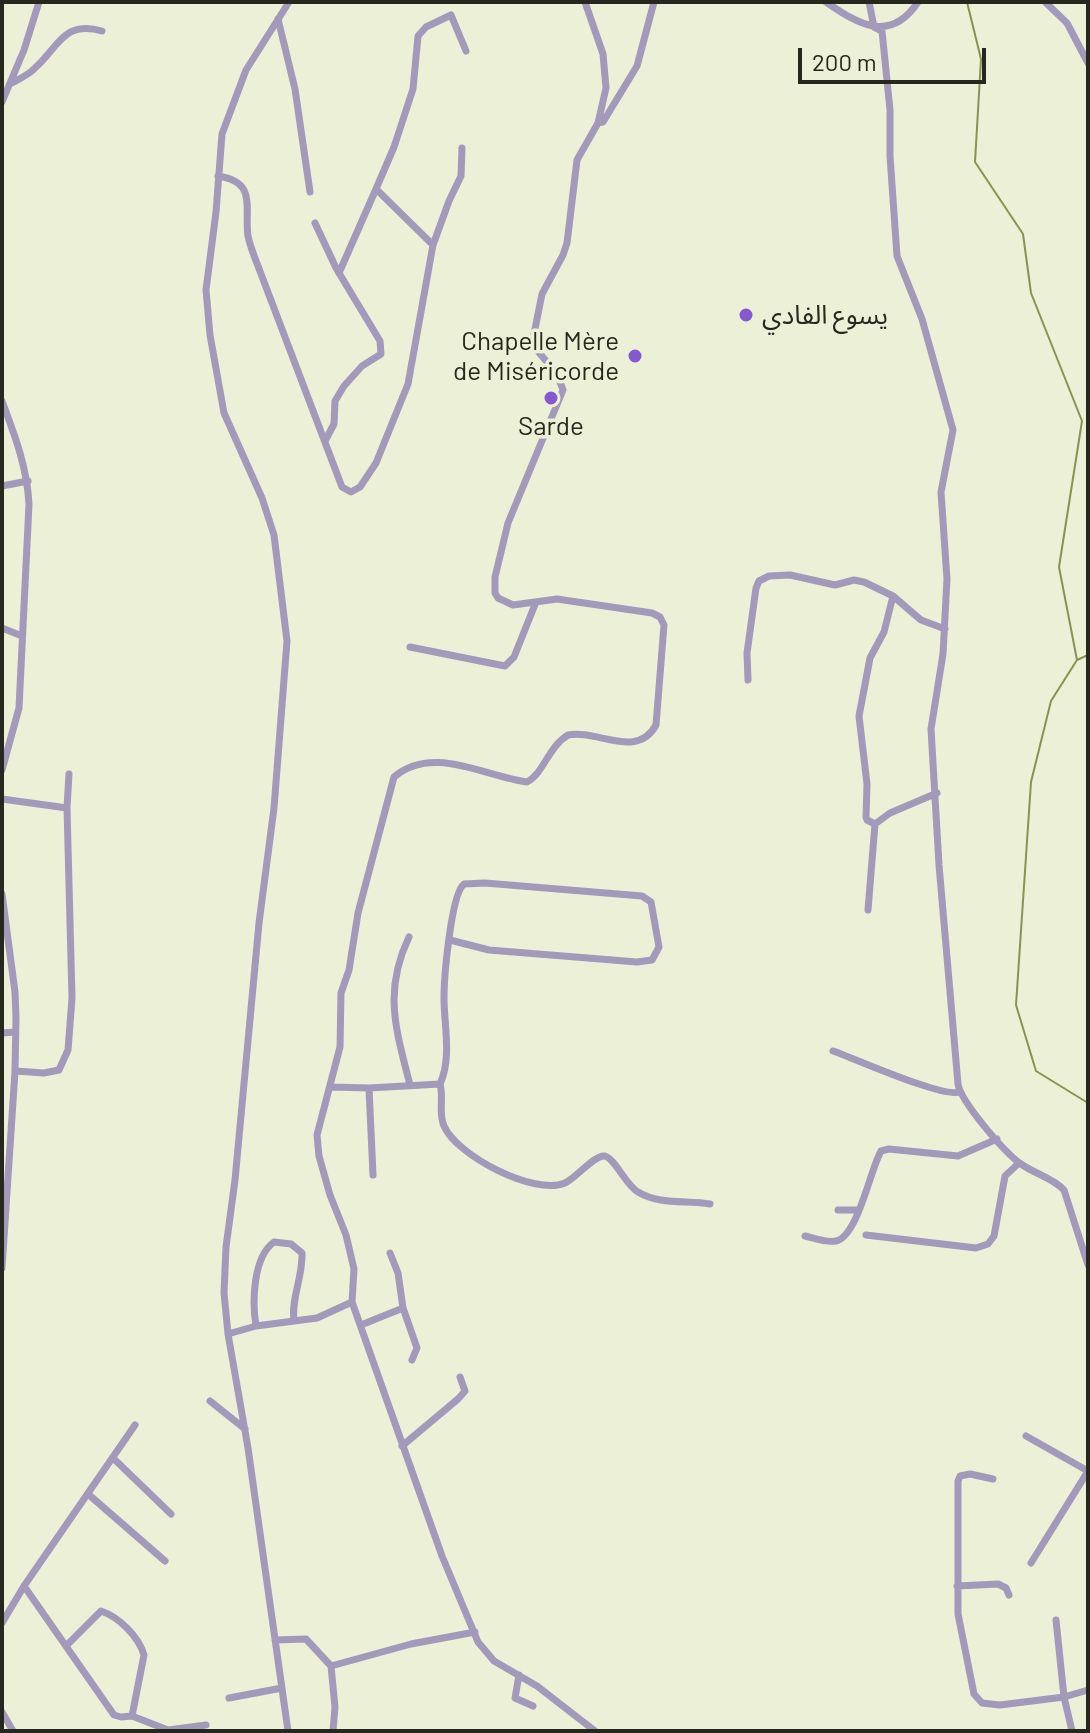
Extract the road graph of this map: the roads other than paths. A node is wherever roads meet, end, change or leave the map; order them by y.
1 (39, 2) edge
2 (289, 2) edge
3 (585, 2) edge
4 (654, 2) edge
5 (826, 2) edge
6 (869, 2) edge
7 (918, 2) edge
8 (1045, 2) edge
9 (278, 19) junction
10 (874, 27) junction
11 (102, 31) dead end
12 (466, 51) dead end
13 (1088, 63) edge
14 (10, 84) junction
15 (2, 102) edge
16 (598, 123) junction
17 (462, 148) dead end
18 (218, 176) junction
19 (376, 189) junction
20 (310, 192) dead end
21 (315, 223) dead end
22 (433, 245) junction
23 (339, 273) junction
24 (2, 401) edge
25 (325, 441) junction
26 (28, 481) junction
27 (2, 486) edge
28 (893, 596) junction
29 (536, 602) junction
30 (2, 628) edge
31 (945, 629) junction
32 (22, 636) junction
33 (410, 647) dead end
34 (748, 680) dead end
35 (2, 770) edge
36 (69, 774) dead end
37 (937, 793) junction
38 (2, 799) edge
39 (67, 808) junction
40 (875, 824) junction
41 (2, 894) edge
42 (868, 910) dead end
43 (409, 937) dead end
44 (450, 940) junction
45 (15, 1032) junction
46 (2, 1033) edge
47 (833, 1051) dead end
48 (15, 1071) junction
49 (440, 1084) junction
50 (410, 1085) junction
51 (331, 1087) junction
52 (369, 1088) junction
53 (959, 1092) junction
54 (13, 1101) junction
55 (2, 1104) edge
56 (997, 1139) junction
57 (1019, 1163) junction
58 (373, 1175) dead end
59 (710, 1204) dead end
60 (838, 1210) dead end
61 (858, 1210) junction
62 (866, 1235) dead end
63 (805, 1236) dead end
64 (3, 1245) edge
65 (390, 1253) dead end
66 (1088, 1265) edge
67 (2, 1268) edge
68 (352, 1302) junction
69 (403, 1308) junction
70 (294, 1320) junction
71 (361, 1325) junction
72 (256, 1326) junction
73 (228, 1334) junction
74 (412, 1360) dead end
75 (460, 1377) dead end
76 (210, 1401) dead end
77 (135, 1425) dead end
78 (245, 1429) junction
79 (1026, 1436) dead end
80 (402, 1446) junction
81 (113, 1458) junction
82 (1088, 1471) edge
83 (993, 1479) dead end
84 (88, 1494) junction
85 (171, 1514) dead end
86 (165, 1561) dead end
87 (1031, 1563) dead end
88 (24, 1586) junction
89 (957, 1586) junction
90 (1009, 1595) dead end
91 (1056, 1620) dead end
92 (2, 1623) edge
93 (475, 1632) junction
94 (275, 1640) junction
95 (66, 1646) junction
96 (331, 1666) junction
97 (519, 1675) junction
98 (282, 1688) junction
99 (1088, 1690) edge
100 (1064, 1697) junction
101 (229, 1698) dead end
102 (533, 1706) dead end
103 (132, 1716) junction
104 (3, 1717) edge
105 (206, 1725) dead end
106 (13, 1731) edge
107 (288, 1731) edge
108 (333, 1731) edge
109 (595, 1731) edge
110 (1072, 1731) edge

1 - 14 street
2 - 9 street
3 - 16 street
4 - 16 street
5 - 10 street
6 - 10 street
7 - 10 street
8 - 13 street
9 - 18 street
9 - 20 street
10 - 31 street
11 - 14 street
12 - 19 street
14 - 15 street
16 - 29 street
17 - 22 street
18 - 25 street
18 - 73 street
19 - 22 street
19 - 23 street
21 - 23 street
22 - 25 street
23 - 25 street
24 - 26 street
26 - 27 street
26 - 32 street
28 - 31 street
28 - 34 street
28 - 40 street
29 - 33 street
29 - 51 street
30 - 32 street
31 - 37 street
32 - 35 street
36 - 39 street
37 - 40 street
37 - 53 street
38 - 39 street
39 - 48 street
40 - 42 street
41 - 45 street
43 - 50 street
44 - 44 street
44 - 49 street
45 - 46 street
45 - 48 street
47 - 53 street
48 - 54 street
49 - 50 street
49 - 59 street
50 - 52 street
51 - 52 street
51 - 68 street
52 - 58 street
53 - 56 street
54 - 55 street
54 - 64 street
56 - 57 street
56 - 61 street
57 - 62 street
57 - 66 street
60 - 61 street
61 - 63 street
64 - 67 street
65 - 69 street
68 - 70 street
68 - 71 street
69 - 71 street
69 - 74 street
70 - 72 street
70 - 72 street
71 - 80 street
72 - 73 street
73 - 78 street
75 - 80 street
76 - 78 street
77 - 81 street
78 - 94 street
79 - 82 street
80 - 93 street
81 - 84 street
81 - 85 street
82 - 87 street
83 - 89 street
84 - 86 street
84 - 88 street
88 - 92 street
88 - 95 street
89 - 90 street
89 - 100 street
91 - 100 street
93 - 96 street
93 - 97 street
94 - 96 street
94 - 98 street
95 - 103 street
95 - 103 street
96 - 108 street
97 - 102 street
97 - 109 street
98 - 101 street
98 - 107 street
99 - 100 street
100 - 110 street
103 - 105 street
104 - 106 street

